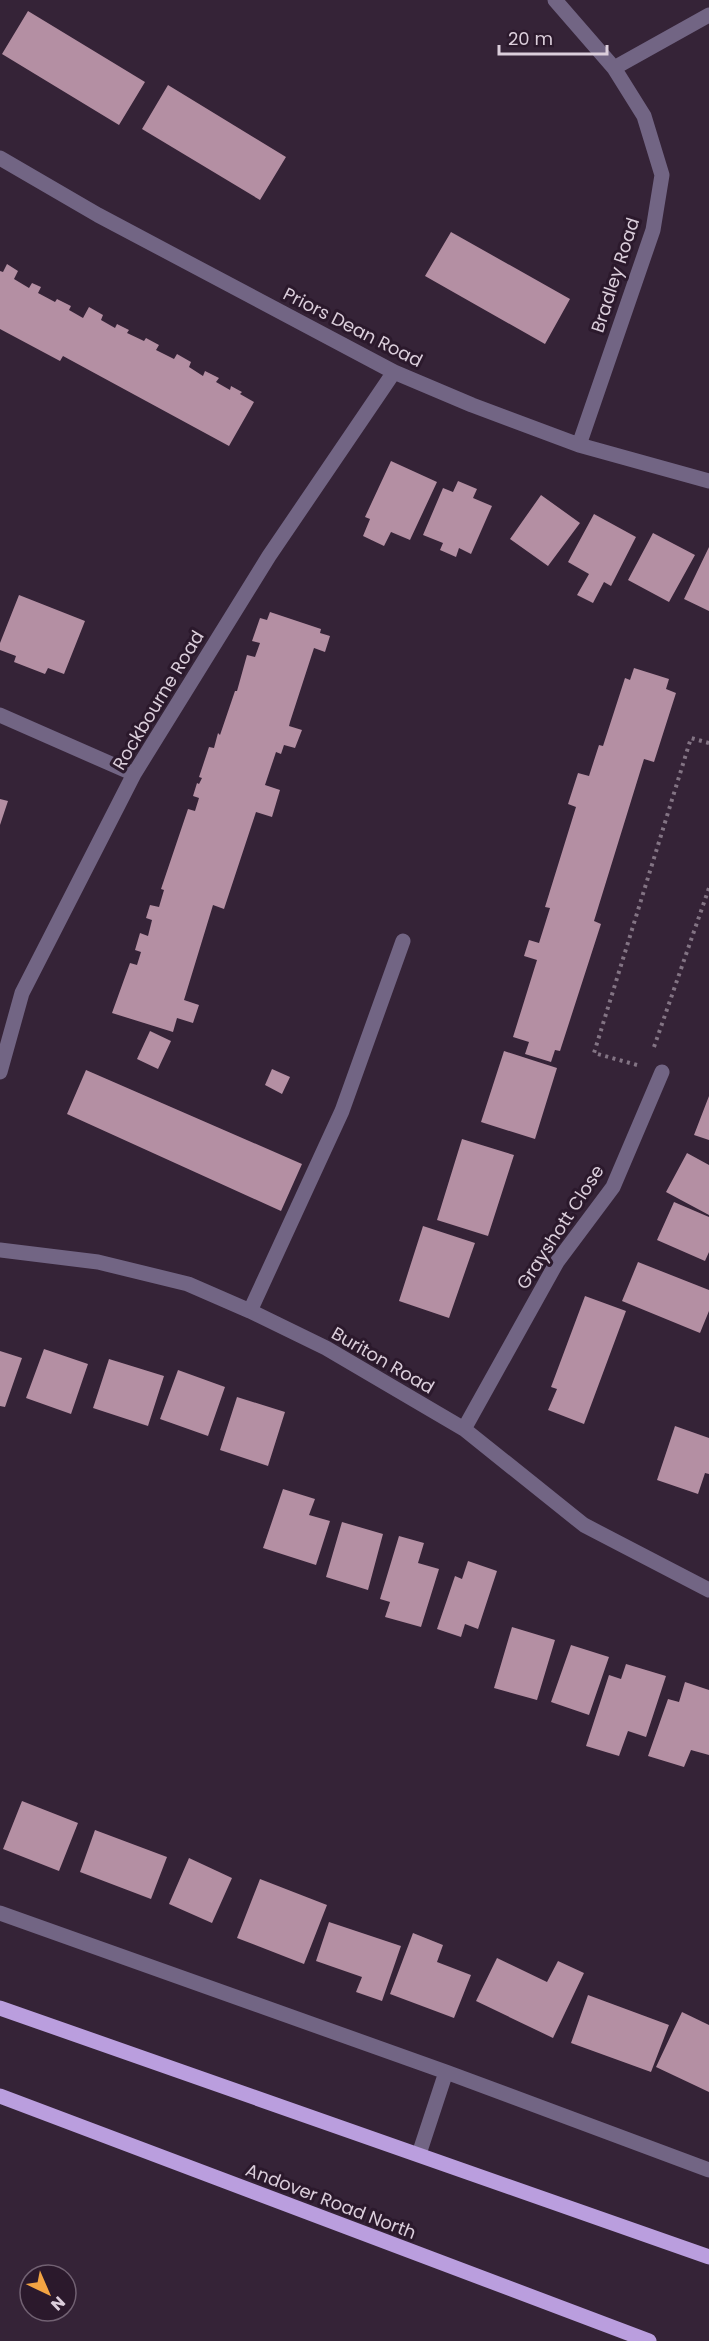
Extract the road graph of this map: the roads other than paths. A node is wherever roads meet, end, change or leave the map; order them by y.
1 (555, 0) edge
2 (709, 15) edge
3 (614, 68) junction
4 (0, 158) edge
5 (394, 372) junction
6 (579, 446) junction
7 (709, 481) edge
8 (0, 715) edge
9 (134, 774) junction
10 (403, 941) dead end
11 (0, 1072) edge
12 (662, 1072) road end
13 (0, 1251) edge
14 (250, 1311) junction
15 (464, 1429) junction
16 (709, 1590) edge
17 (0, 1913) edge
18 (0, 2008) edge
19 (446, 2072) junction
20 (0, 2096) edge
21 (419, 2154) junction
22 (709, 2170) edge
23 (709, 2257) edge
24 (649, 2341) edge

1 - 3 street, Bradley Road
2 - 3 street
3 - 6 street, Bradley Road
4 - 5 street, Priors Dean Road
5 - 6 street, Priors Dean Road
5 - 9 street, Rockbourne Road
6 - 7 street, Priors Dean Road
8 - 9 street
9 - 11 street, Rockbourne Road
10 - 14 street
12 - 15 street, Grayshott Close
13 - 14 street, Buriton Road
14 - 15 street, Buriton Road
15 - 16 street, Buriton Road
17 - 19 street
18 - 21 main road
19 - 21 street
19 - 22 street
20 - 24 main road, Andover Road North
21 - 23 main road

